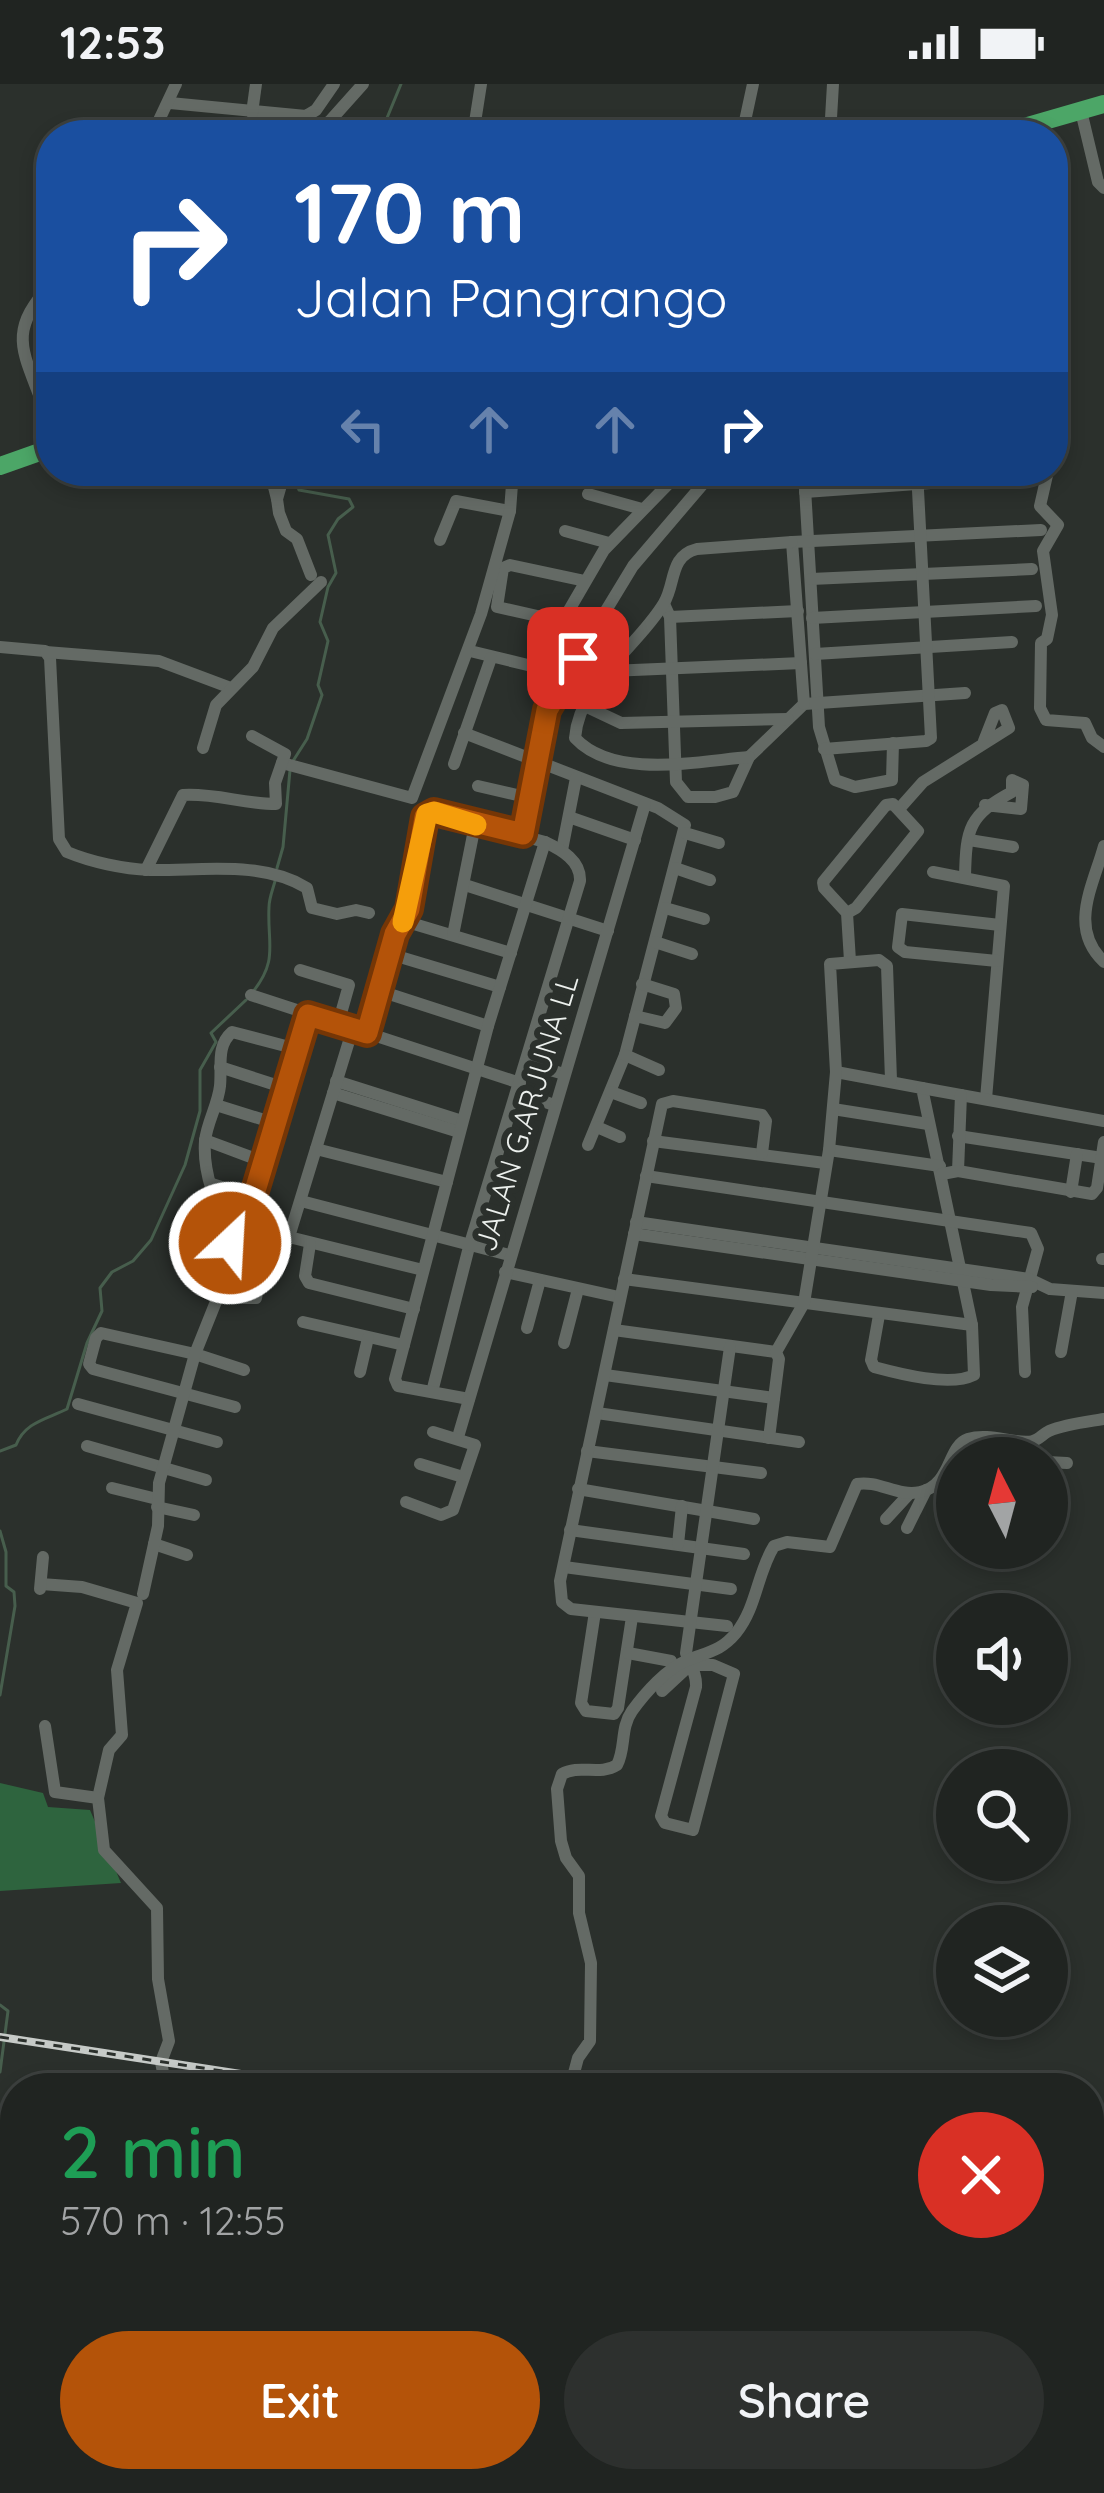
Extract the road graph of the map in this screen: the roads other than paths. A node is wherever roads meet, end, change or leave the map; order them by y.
1 (176, 84) edge
2 (256, 84) edge
3 (334, 84) edge
4 (363, 84) edge
5 (481, 84) edge
6 (753, 84) edge
7 (833, 84) edge
8 (170, 103) junction
9 (1104, 104) edge
10 (1081, 111) junction
11 (252, 113) junction
12 (160, 120) edge
13 (330, 120) edge
14 (475, 120) edge
15 (745, 120) edge
16 (831, 120) edge
17 (1051, 120) edge
18 (1104, 188) edge
19 (36, 302) edge
20 (36, 386) edge
21 (36, 454) edge
22 (0, 466) edge
23 (274, 486) edge
24 (281, 486) edge
25 (512, 486) edge
26 (662, 486) edge
27 (701, 486) edge
28 (805, 486) edge
29 (853, 486) edge
30 (918, 486) edge
31 (1045, 486) edge
32 (805, 492) junction
33 (588, 494) dead end
34 (277, 499) junction
35 (642, 509) junction
36 (510, 512) junction
37 (1041, 530) dead end
38 (565, 531) dead end
39 (921, 536) junction
40 (440, 540) dead end
41 (792, 542) junction
42 (809, 542) junction
43 (609, 543) junction
44 (1032, 568) dead end
45 (923, 573) junction
46 (811, 579) junction
47 (585, 581) junction
48 (1036, 606) dead end
49 (667, 611) junction
50 (798, 611) junction
51 (925, 611) junction
52 (812, 618) junction
53 (564, 622) junction
54 (1012, 643) dead end
55 (0, 647) edge
56 (928, 647) junction
57 (470, 651) dead end
58 (46, 652) junction
59 (815, 654) junction
60 (491, 658) junction
61 (802, 663) junction
62 (536, 668) junction
63 (610, 671) junction
64 (672, 671) junction
65 (563, 679) junction
66 (232, 688) junction
67 (964, 693) dead end
68 (930, 694) junction
69 (811, 703) junction
70 (585, 706) junction
71 (788, 719) junction
72 (675, 722) junction
73 (464, 733) junction
74 (252, 736) dead end
75 (984, 741) dead end
76 (893, 743) junction
77 (1104, 747) edge
78 (202, 748) dead end
79 (824, 749) junction
80 (749, 757) junction
81 (678, 762) junction
82 (538, 763) junction
83 (282, 764) junction
84 (454, 764) dead end
85 (576, 778) junction
86 (478, 786) dead end
87 (530, 798) junction
88 (645, 804) junction
89 (986, 805) dead end
90 (899, 809) junction
91 (569, 817) junction
92 (476, 825) junction
93 (685, 833) junction
94 (523, 834) junction
95 (635, 840) junction
96 (969, 840) junction
97 (545, 842) junction
98 (719, 843) dead end
99 (1104, 846) edge
100 (1012, 847) dead end
101 (562, 850) junction
102 (675, 868) junction
103 (146, 870) junction
104 (933, 872) dead end
105 (965, 877) junction
106 (710, 880) dead end
107 (465, 885) junction
108 (525, 904) junction
109 (665, 908) junction
110 (369, 913) dead end
111 (847, 913) junction
112 (570, 918) junction
113 (704, 919) dead end
114 (404, 922) junction
115 (1000, 925) junction
116 (608, 931) junction
117 (452, 935) junction
118 (655, 942) junction
119 (511, 953) junction
120 (390, 954) junction
121 (692, 954) dead end
122 (850, 961) junction
123 (997, 962) junction
124 (1104, 962) edge
125 (300, 970) dead end
126 (643, 984) junction
127 (500, 987) junction
128 (380, 991) junction
129 (251, 995) dead end
130 (308, 1015) junction
131 (634, 1016) junction
132 (488, 1026) junction
133 (352, 1028) junction
134 (298, 1049) junction
135 (625, 1055) junction
136 (526, 1063) junction
137 (220, 1067) junction
138 (476, 1069) junction
139 (659, 1070) dead end
140 (836, 1072) junction
141 (564, 1074) junction
142 (891, 1081) junction
143 (334, 1087) junction
144 (285, 1088) junction
145 (518, 1088) junction
146 (930, 1089) junction
147 (610, 1092) junction
148 (961, 1095) junction
149 (986, 1099) junction
150 (641, 1103) dead end
151 (216, 1105) junction
152 (554, 1105) junction
153 (832, 1109) junction
154 (1104, 1121) edge
155 (274, 1124) junction
156 (928, 1124) junction
157 (460, 1127) junction
158 (597, 1127) junction
159 (958, 1136) junction
160 (620, 1137) dead end
161 (205, 1139) junction
162 (653, 1141) junction
163 (1104, 1142) edge
164 (588, 1144) dead end
165 (316, 1149) junction
166 (762, 1153) junction
167 (1077, 1154) junction
168 (827, 1156) junction
169 (1102, 1158) edge
170 (264, 1162) junction
171 (948, 1171) junction
172 (646, 1176) junction
173 (447, 1182) junction
174 (212, 1184) junction
175 (1071, 1192) junction
176 (253, 1197) junction
177 (301, 1201) junction
178 (818, 1202) junction
179 (949, 1222) junction
180 (238, 1227) junction
181 (635, 1228) junction
182 (269, 1234) junction
183 (432, 1236) junction
184 (288, 1240) junction
185 (310, 1244) junction
186 (470, 1247) junction
187 (812, 1252) junction
188 (509, 1255) junction
189 (423, 1270) junction
190 (505, 1272) junction
191 (963, 1275) junction
192 (624, 1279) junction
193 (540, 1280) junction
194 (1031, 1284) junction
195 (578, 1289) junction
196 (1072, 1291) junction
197 (1104, 1294) edge
198 (620, 1297) junction
199 (218, 1298) junction
200 (785, 1301) junction
201 (804, 1304) junction
202 (414, 1309) junction
203 (879, 1315) junction
204 (303, 1322) dead end
205 (972, 1325) junction
206 (527, 1328) dead end
207 (614, 1330) junction
208 (787, 1331) junction
209 (368, 1337) junction
210 (564, 1343) dead end
211 (404, 1345) junction
212 (730, 1347) junction
213 (776, 1352) junction
214 (1061, 1352) dead end
215 (195, 1354) junction
216 (244, 1370) dead end
217 (360, 1372) dead end
218 (1025, 1372) dead end
219 (605, 1375) junction
220 (432, 1392) junction
221 (723, 1393) junction
222 (184, 1394) junction
223 (774, 1398) junction
224 (469, 1399) junction
225 (78, 1404) dead end
226 (235, 1407) dead end
227 (597, 1413) junction
228 (1104, 1419) edge
229 (175, 1431) junction
230 (433, 1432) dead end
231 (717, 1432) junction
232 (1041, 1437) edge
233 (458, 1438) junction
234 (769, 1438) junction
235 (217, 1442) dead end
236 (799, 1442) dead end
237 (87, 1446) dead end
238 (587, 1451) junction
239 (420, 1464) dead end
240 (163, 1467) junction
241 (712, 1468) junction
242 (761, 1473) dead end
243 (463, 1477) junction
244 (206, 1480) dead end
245 (936, 1482) edge
246 (112, 1488) dead end
247 (578, 1490) junction
248 (926, 1490) junction
249 (910, 1493) junction
250 (406, 1502) dead end
251 (157, 1503) junction
252 (682, 1506) junction
253 (707, 1510) junction
254 (194, 1514) dead end
255 (754, 1519) dead end
256 (886, 1519) dead end
257 (908, 1528) dead end
258 (570, 1530) junction
259 (154, 1544) junction
260 (677, 1544) junction
261 (702, 1548) junction
262 (744, 1554) dead end
263 (187, 1555) dead end
264 (43, 1557) dead end
265 (564, 1567) junction
266 (696, 1585) junction
267 (731, 1589) dead end
268 (139, 1598) junction
269 (595, 1612) junction
270 (632, 1617) junction
271 (689, 1623) junction
272 (728, 1626) dead end
273 (628, 1653) junction
274 (670, 1661) dead end
275 (689, 1662) junction
276 (662, 1691) dead end
277 (44, 1726) dead end
278 (98, 1798) junction
279 (163, 2073) edge
280 (574, 2073) edge

1 - 8 street
2 - 11 street
3 - 11 street
4 - 13 street
5 - 14 street
6 - 15 street
7 - 16 street
8 - 11 street
8 - 12 street
9 - 10 highway
10 - 17 highway
10 - 18 street
19 - 20 street
21 - 22 highway
23 - 34 street
24 - 34 street
25 - 36 street
26 - 35 street
27 - 65 street
28 - 32 street
29 - 32 street
30 - 39 street
31 - 77 street
32 - 42 street
33 - 35 street
34 - 66 street
35 - 43 street
36 - 40 street
36 - 83 street
37 - 39 street
38 - 43 street
39 - 42 street
39 - 45 street
41 - 42 street
41 - 49 street
41 - 50 street
42 - 46 street
43 - 47 street
44 - 45 street
45 - 46 street
45 - 51 street
46 - 52 street
47 - 53 street
47 - 53 street
48 - 51 street
49 - 50 street
49 - 63 street
49 - 64 street
50 - 61 street
51 - 52 street
51 - 56 street
52 - 59 street
53 - 62 street
54 - 56 street
55 - 58 street
56 - 59 street
56 - 68 street
57 - 60 street
58 - 66 street
58 - 103 street
59 - 69 street
60 - 62 street
60 - 73 street
61 - 64 street
61 - 69 street
62 - 65 street
63 - 64 street
63 - 70 street
64 - 72 street
65 - 82 street
66 - 78 street
67 - 68 street
68 - 69 street
68 - 76 street
69 - 71 street
69 - 79 street
70 - 72 street
70 - 81 street
71 - 72 street
71 - 80 street
72 - 81 street
73 - 82 street
73 - 84 street
74 - 83 street
75 - 90 street
76 - 79 street
76 - 79 street
80 - 81 street
80 - 81 street
82 - 85 street
82 - 87 street
83 - 103 street
85 - 88 street
85 - 91 street
86 - 87 street
87 - 94 street
88 - 93 street
88 - 95 street, JALAN G.ARJUNA LL
89 - 96 street
90 - 111 street
90 - 111 street
91 - 95 street
91 - 101 street
92 - 94 street
92 - 107 street
92 - 114 street
93 - 98 street
93 - 102 street
94 - 97 street
95 - 116 street, JALAN G.ARJUNA LL
96 - 100 street
96 - 105 street
97 - 101 street
97 - 108 street
99 - 124 street
101 - 112 street
102 - 106 street
102 - 109 street
103 - 110 street
104 - 105 street
105 - 115 street
107 - 108 street
107 - 117 street
108 - 112 street
108 - 119 street
109 - 113 street
109 - 118 street
111 - 122 street
112 - 116 street
112 - 136 street
114 - 117 street
114 - 120 street
115 - 123 street
115 - 123 street
116 - 141 street, JALAN G.ARJUNA LL
117 - 119 street
118 - 121 street
118 - 126 street
119 - 127 street
120 - 127 street
120 - 128 street
122 - 140 street
122 - 142 street
123 - 149 street
125 - 133 street
126 - 131 street
126 - 131 street
127 - 132 street
128 - 132 street
128 - 133 street
129 - 130 street
130 - 133 street
130 - 134 street
131 - 135 street
132 - 138 street
133 - 138 street
133 - 143 street
134 - 137 street
134 - 144 street
135 - 139 street
135 - 147 street
136 - 141 street
136 - 145 street
137 - 144 street
137 - 151 street
138 - 145 street
138 - 157 street
140 - 142 street
140 - 153 street
141 - 152 street, JALAN G.ARJUNA LL
142 - 146 street
143 - 157 street
143 - 165 street
144 - 155 street
145 - 152 street
145 - 186 street
146 - 148 street
146 - 156 street
147 - 150 street
147 - 158 street
148 - 149 street
148 - 159 street
149 - 154 street
151 - 155 street
151 - 161 street
152 - 188 street, JALAN G.ARJUNA LL
153 - 156 street
153 - 168 street
155 - 170 street
156 - 171 street
157 - 173 street
158 - 160 street
158 - 164 street
159 - 167 street
159 - 171 street
161 - 170 street
161 - 174 street
162 - 166 street
162 - 166 street
162 - 172 street
163 - 169 street
165 - 173 street
165 - 177 street
166 - 168 street
167 - 169 street
167 - 175 street
168 - 171 street
168 - 178 street
169 - 175 street
170 - 176 street
171 - 175 street
171 - 179 street
172 - 178 street
172 - 181 street
173 - 183 street
174 - 176 street
174 - 180 street
176 - 180 street
177 - 183 street
177 - 184 street
178 - 179 street
178 - 187 street
179 - 191 street
179 - 194 street
180 - 182 street
180 - 199 street
181 - 187 street
181 - 192 street
182 - 184 street
182 - 199 street
183 - 186 street
183 - 189 street
184 - 185 street
185 - 189 street
185 - 202 street
186 - 188 street
186 - 220 street
187 - 191 street
187 - 201 street
188 - 190 street, JALAN G.ARJUNA LL
189 - 202 street
190 - 193 street
190 - 224 street, JALAN G.ARJUNA LL
191 - 194 street
191 - 205 street
192 - 198 street
192 - 200 street
193 - 195 street
193 - 206 street
194 - 196 street
194 - 218 street
195 - 198 street
195 - 210 street
196 - 197 street
196 - 214 street
198 - 207 street
199 - 215 street
200 - 201 street
200 - 208 street
201 - 203 street
201 - 208 street
202 - 211 street
203 - 205 street
203 - 205 street
204 - 209 street
207 - 212 street
207 - 219 street
208 - 213 street
209 - 211 street
209 - 217 street
211 - 220 street
212 - 213 street
212 - 221 street
213 - 223 street
215 - 216 street
215 - 222 street
215 - 222 street
219 - 221 street
219 - 227 street
220 - 224 street
221 - 223 street
221 - 231 street
222 - 226 street
222 - 229 street
223 - 234 street
224 - 233 street, JALAN G.ARJUNA LL
225 - 229 street
227 - 231 street
227 - 238 street
228 - 232 street
229 - 235 street
229 - 240 street
230 - 233 street
231 - 234 street
231 - 241 street
233 - 243 street
234 - 236 street
237 - 240 street
238 - 241 street
238 - 247 street
239 - 243 street
240 - 244 street
240 - 251 street
241 - 242 street
241 - 253 street
243 - 250 street
245 - 248 street
246 - 251 street
247 - 252 street
247 - 258 street
248 - 249 street
248 - 257 street
249 - 256 street
249 - 275 street
251 - 254 street
251 - 259 street
252 - 253 street
252 - 260 street
253 - 255 street
253 - 261 street
258 - 260 street
258 - 265 street
259 - 263 street
259 - 268 street
260 - 261 street
261 - 262 street
261 - 266 street
264 - 268 street
265 - 266 street
265 - 269 street
266 - 267 street
266 - 271 street
268 - 278 street
269 - 270 street
269 - 273 street
270 - 271 street
270 - 273 street
271 - 272 street
271 - 275 street
273 - 274 street
275 - 275 street
275 - 276 street
275 - 280 street
277 - 278 street
278 - 279 street

